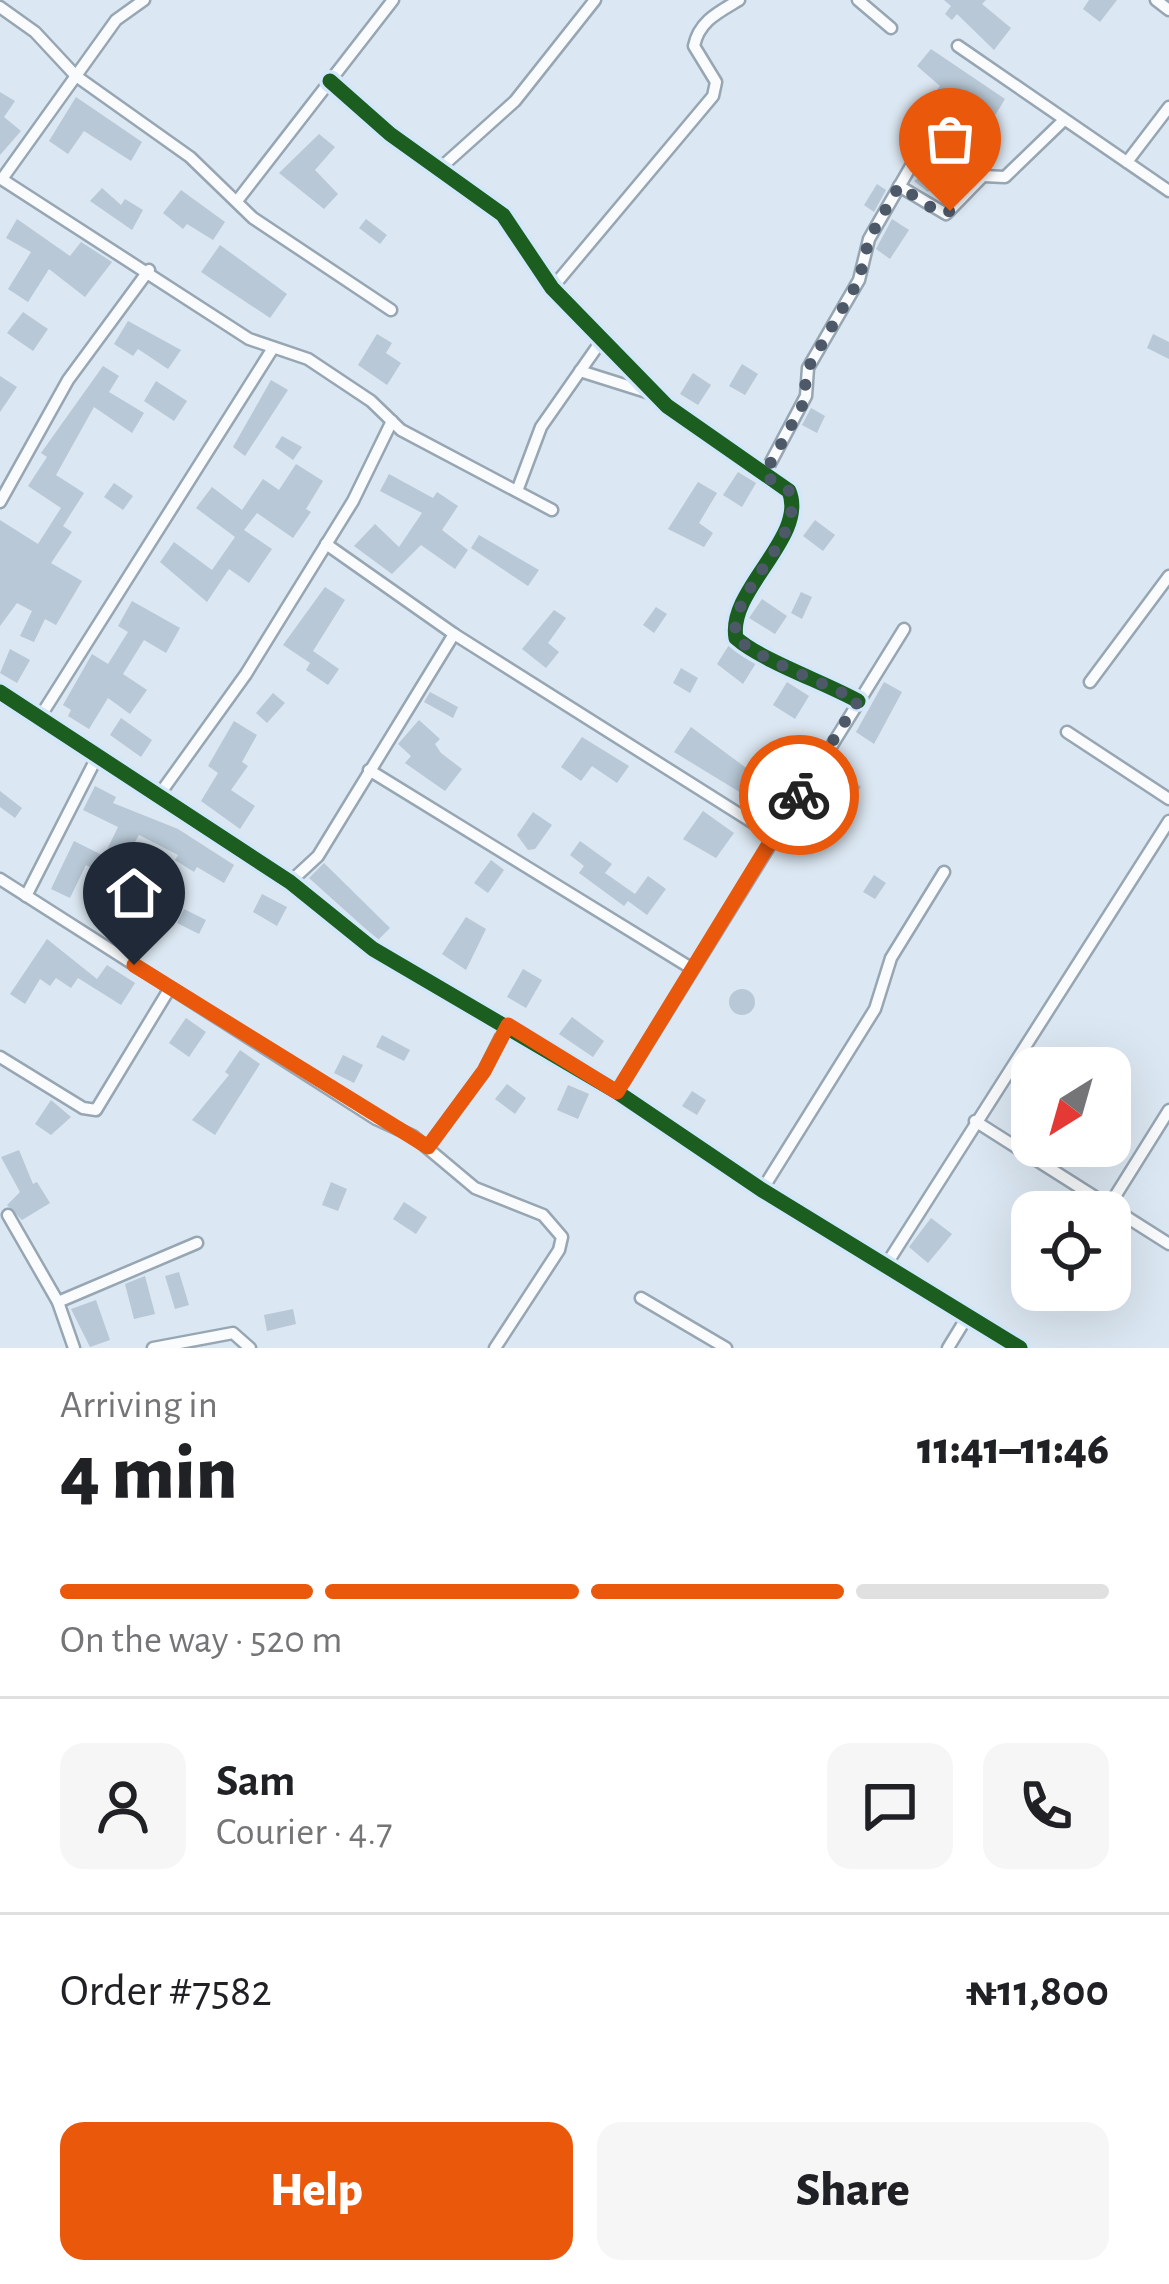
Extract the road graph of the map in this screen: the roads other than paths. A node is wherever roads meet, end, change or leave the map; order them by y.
1 (144, 0) edge
2 (393, 0) edge
3 (595, 0) edge
4 (740, 0) edge
5 (858, 0) edge
6 (1156, 0) edge
7 (0, 7) edge
8 (1169, 10) edge
9 (891, 28) dead end
10 (958, 46) dead end
11 (76, 76) junction
12 (330, 81) junction
13 (1169, 107) edge
14 (1064, 120) junction
15 (1127, 163) junction
16 (437, 171) junction
17 (983, 176) junction
18 (1, 178) edge
19 (899, 186) junction
20 (1169, 191) edge
21 (237, 201) junction
22 (149, 270) junction
23 (552, 288) junction
24 (392, 310) dead end
25 (604, 337) junction
26 (273, 348) junction
27 (580, 371) junction
28 (656, 395) junction
29 (392, 421) junction
30 (764, 475) junction
31 (517, 490) junction
32 (0, 502) edge
33 (552, 510) dead end
34 (326, 544) junction
35 (1169, 576) edge
36 (904, 628) dead end
37 (454, 634) junction
38 (1090, 682) dead end
39 (0, 692) edge
40 (858, 701) junction
41 (40, 717) junction
42 (1067, 732) dead end
43 (98, 755) junction
44 (369, 770) junction
45 (159, 795) junction
46 (1169, 799) edge
47 (1169, 821) edge
48 (773, 836) junction
49 (944, 872) dead end
50 (0, 879) edge
51 (290, 882) junction
52 (26, 896) junction
53 (691, 968) junction
54 (170, 988) junction
55 (508, 1025) junction
56 (0, 1057) edge
57 (617, 1092) junction
58 (1169, 1110) edge
59 (975, 1120) junction
60 (428, 1147) junction
61 (762, 1190) junction
62 (1086, 1191) edge
63 (1118, 1191) edge
64 (8, 1215) dead end
65 (1131, 1220) edge
66 (197, 1243) dead end
67 (1169, 1244) edge
68 (886, 1265) junction
69 (641, 1298) dead end
70 (58, 1302) junction
71 (967, 1317) junction
72 (74, 1348) edge
73 (153, 1348) edge
74 (250, 1348) edge
75 (495, 1348) edge
76 (726, 1348) edge
77 (948, 1348) edge
78 (1019, 1348) edge

1 - 11 street
2 - 12 street
3 - 16 street
4 - 23 street
5 - 9 street
6 - 8 street
7 - 11 street
10 - 14 street
11 - 18 street
11 - 21 street
12 - 16 street
12 - 21 street
13 - 15 street
14 - 15 street
14 - 17 street
15 - 20 street
16 - 23 street
17 - 19 street
17 - 19 street
18 - 22 street
19 - 30 street
21 - 24 street
22 - 26 street
22 - 32 street
23 - 25 street
25 - 27 street
25 - 28 street
26 - 29 street
26 - 41 street
27 - 28 street
27 - 31 street
28 - 30 street
29 - 31 street
29 - 34 street
30 - 40 street
31 - 33 street
34 - 37 street
34 - 45 street
35 - 38 street
36 - 40 street
37 - 44 street
37 - 48 street
39 - 41 street
40 - 48 street
41 - 43 street
42 - 46 street
43 - 45 street
43 - 52 street
44 - 51 street
44 - 53 street
45 - 51 street
47 - 59 street
48 - 53 street
49 - 61 street
50 - 52 street
51 - 55 street
52 - 54 street
53 - 57 street
54 - 56 street
54 - 60 street
55 - 57 street
55 - 60 street
57 - 61 street
58 - 63 street
59 - 62 street
59 - 68 street
60 - 75 street
61 - 68 street
64 - 70 street
65 - 67 street
66 - 70 street
68 - 71 street
69 - 76 street
70 - 72 street
71 - 77 street
71 - 78 street
73 - 74 street

